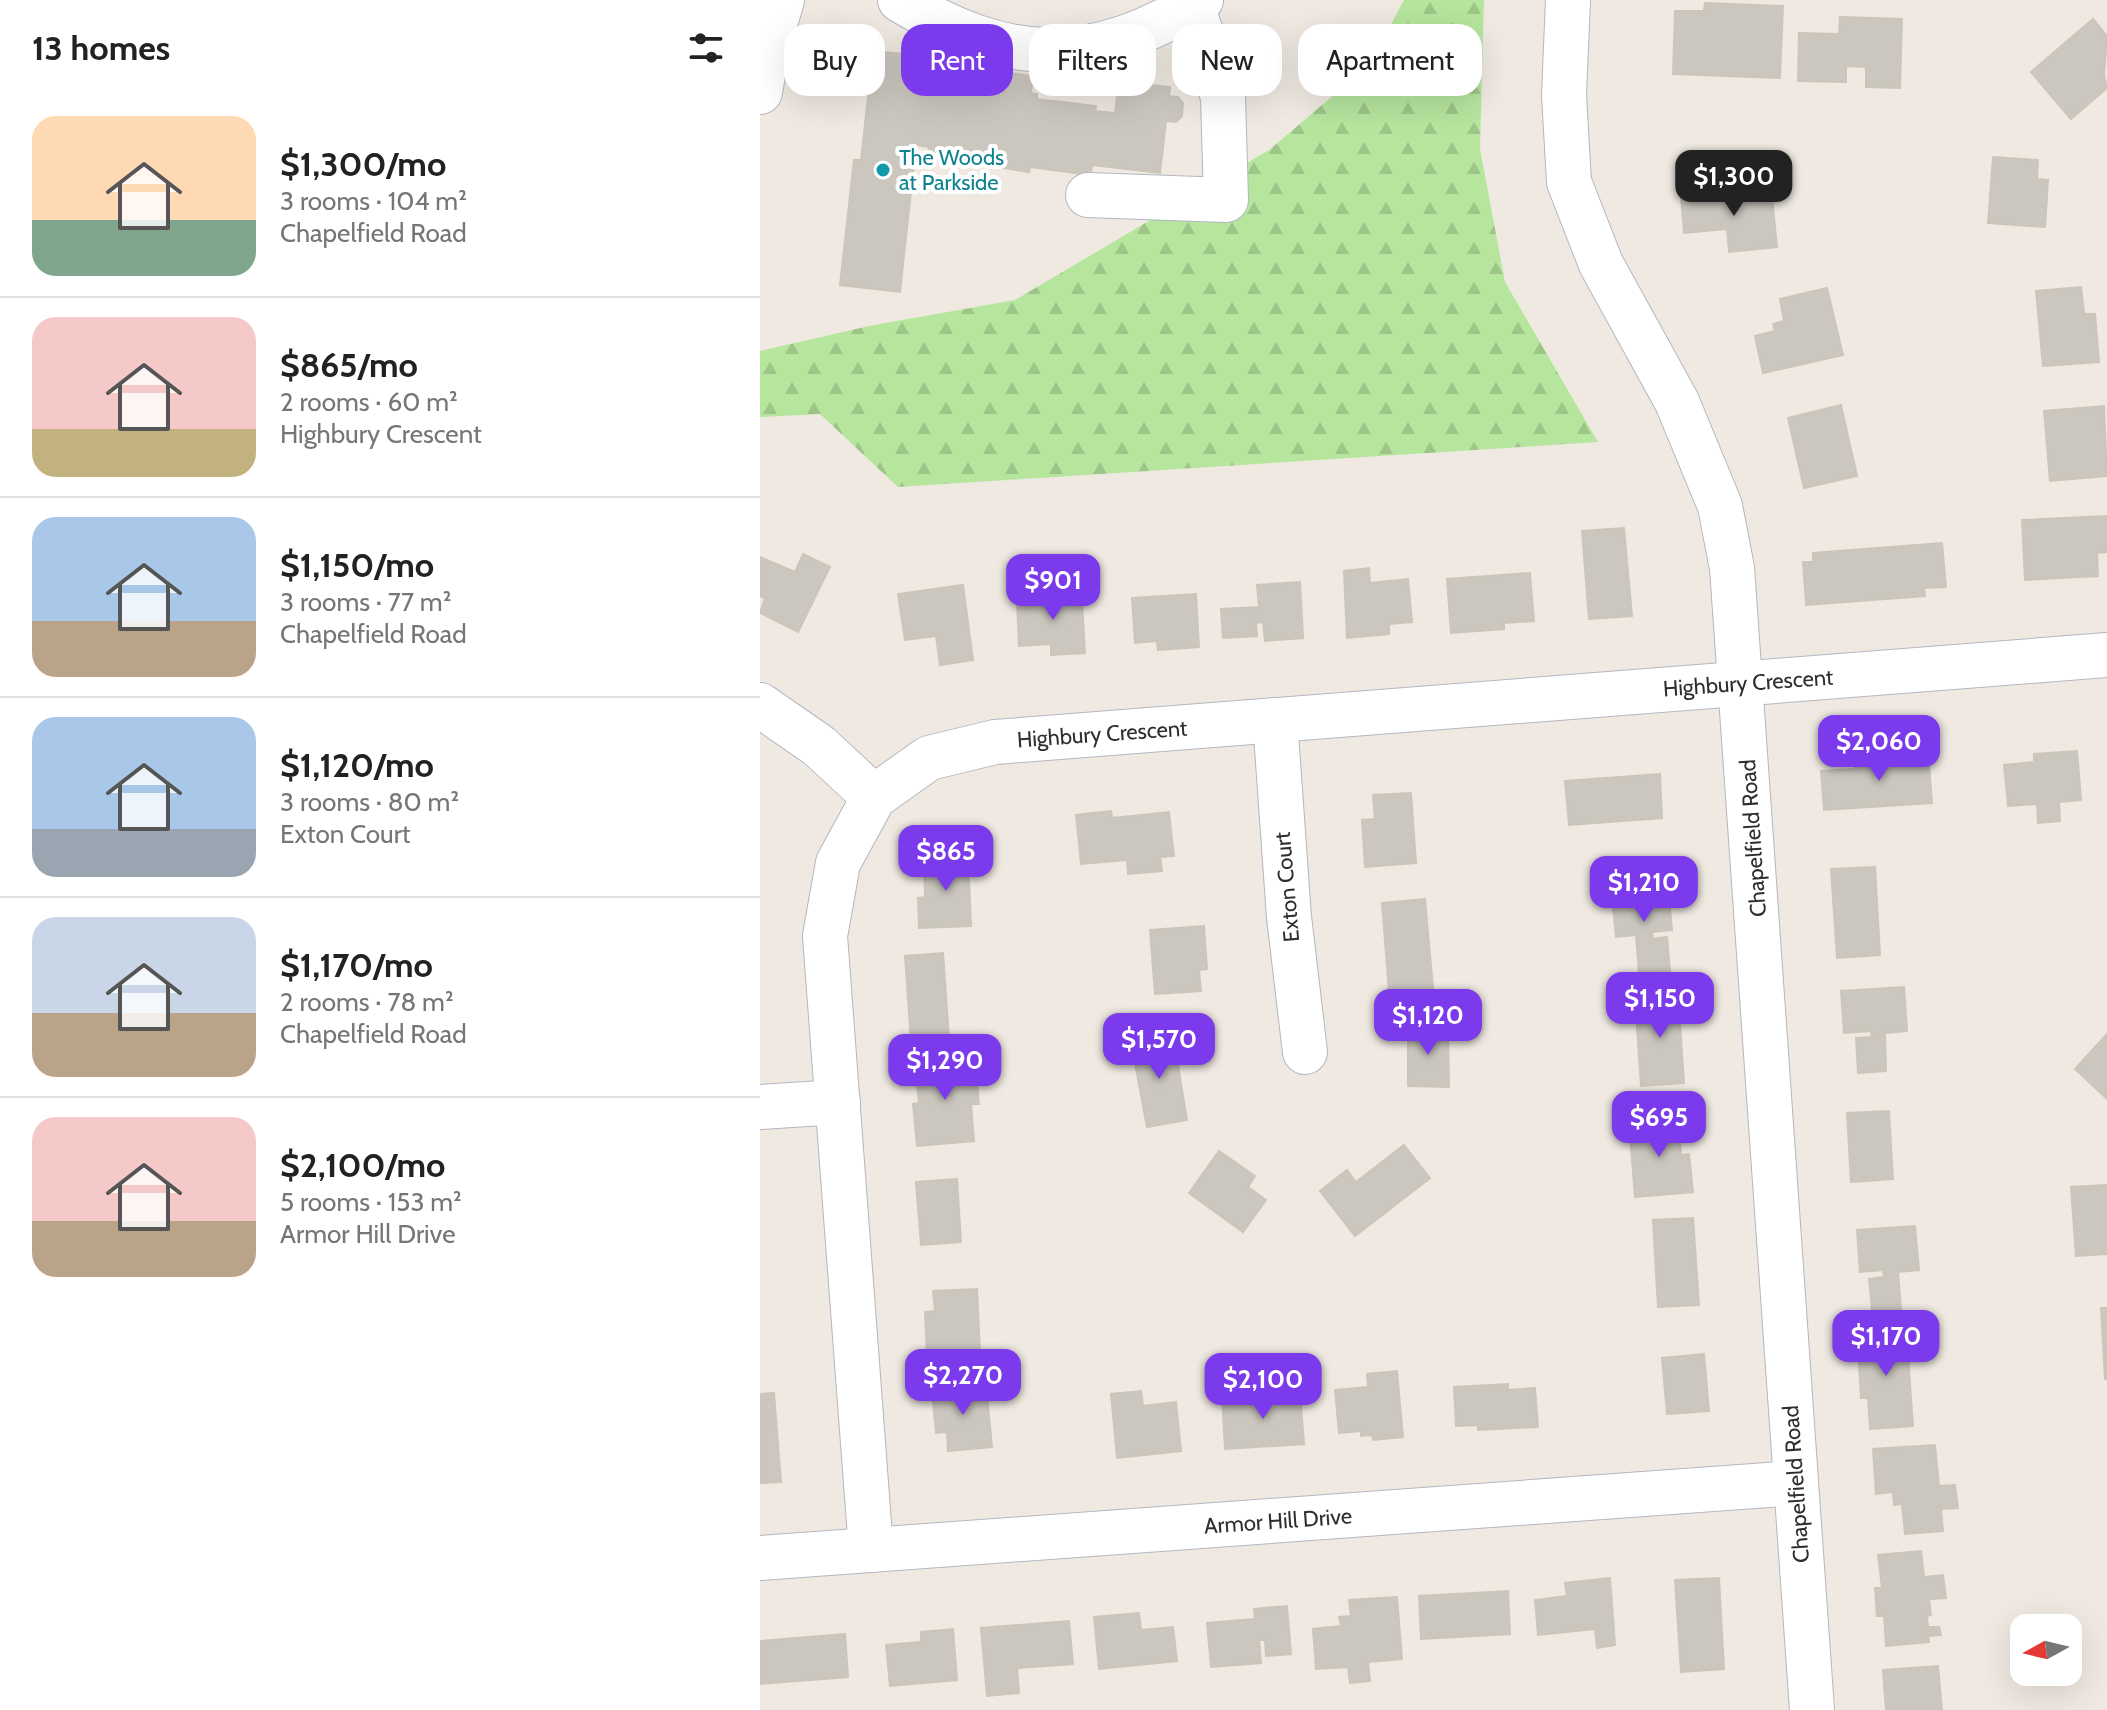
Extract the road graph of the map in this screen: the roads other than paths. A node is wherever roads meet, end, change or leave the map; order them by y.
1 (782, 0) edge
2 (900, 0) edge
3 (1568, 0) edge
4 (1197, 3) edge
5 (760, 92) edge
6 (1088, 195) dead end
7 (2107, 655) edge
8 (1742, 683) junction
9 (760, 705) edge
10 (1275, 720) junction
11 (874, 797) junction
12 (1305, 1052) dead end
13 (838, 1102) junction
14 (760, 1107) edge
15 (1795, 1483) junction
16 (871, 1550) junction
17 (760, 1558) edge
18 (1812, 1710) edge

1 - 5 street
2 - 4 street
3 - 8 street, Chapelfield Road
4 - 6 street
7 - 8 street, Highbury Crescent
8 - 10 street, Highbury Crescent
8 - 15 street, Chapelfield Road
9 - 11 street
10 - 11 street, Highbury Crescent
10 - 12 street, Exton Court
11 - 13 street, Highbury Crescent
13 - 14 street
13 - 16 street, Highbury Crescent
15 - 16 street, Armor Hill Drive
15 - 18 street, Chapelfield Road
16 - 17 street, Armor Hill Drive

